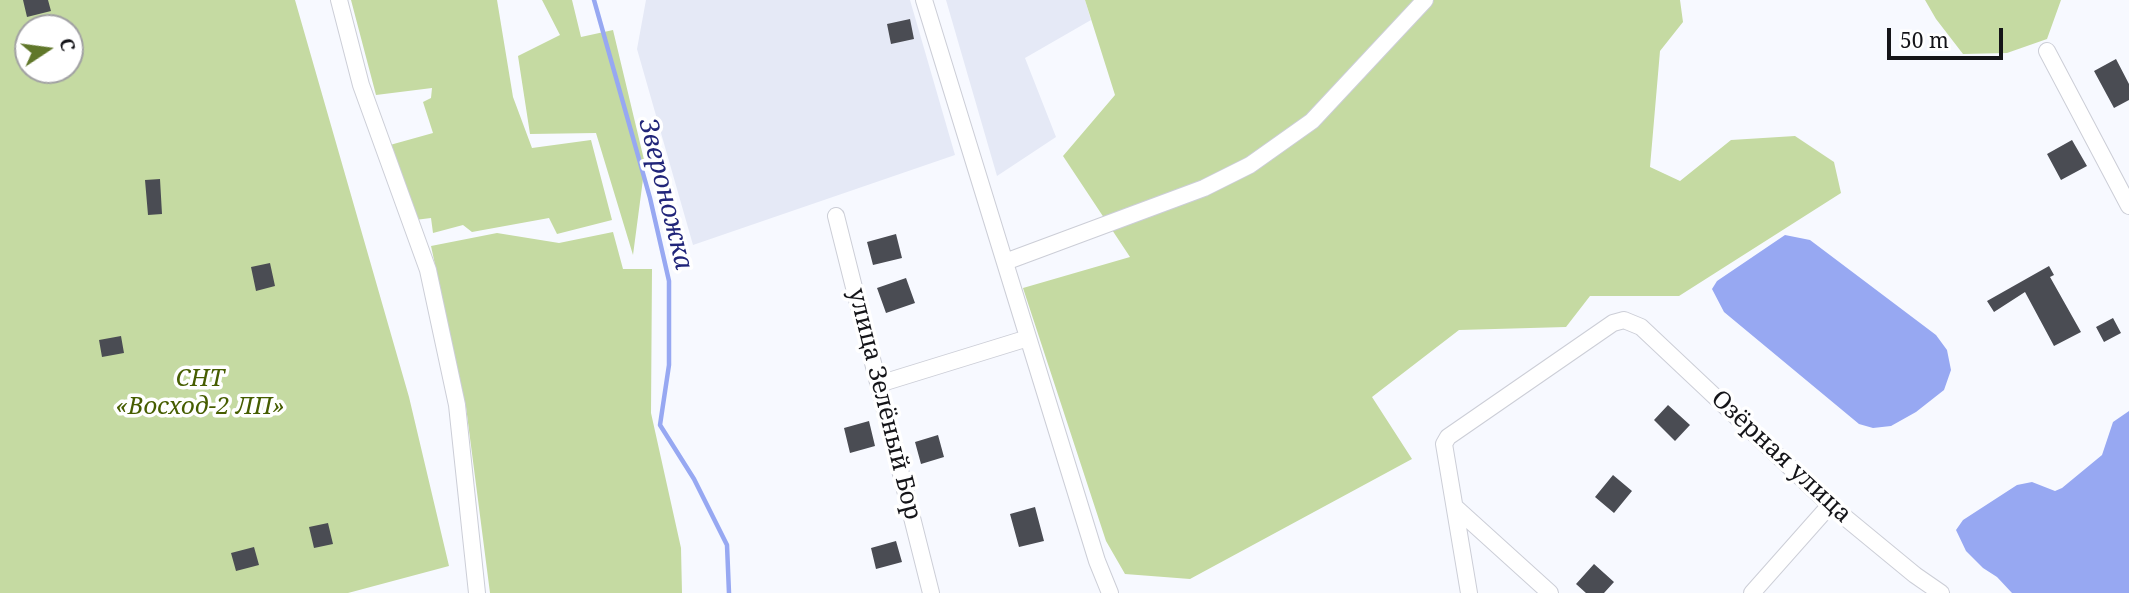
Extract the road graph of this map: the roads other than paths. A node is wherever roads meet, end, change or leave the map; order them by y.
1 (339, 0) edge
2 (924, 0) edge
3 (1425, 0) edge
4 (2047, 51) dead end
5 (2129, 206) edge
6 (836, 216) dead end
7 (1005, 262) junction
8 (1028, 338) junction
9 (879, 384) junction
10 (1830, 505) junction
11 (1455, 507) junction
12 (477, 593) edge
13 (931, 593) edge
14 (1110, 593) edge
15 (1469, 593) edge
16 (1550, 593) edge
17 (1752, 593) edge
18 (1941, 593) edge

1 - 12 street
2 - 7 street
3 - 7 street
4 - 5 street
6 - 9 street, улица Зелёный Бор
7 - 8 street
8 - 9 street
8 - 14 street
9 - 13 street, улица Зелёный Бор
10 - 11 street, Озёрная улица
10 - 17 street
10 - 18 street, Озёрная улица
11 - 15 street
11 - 16 street

